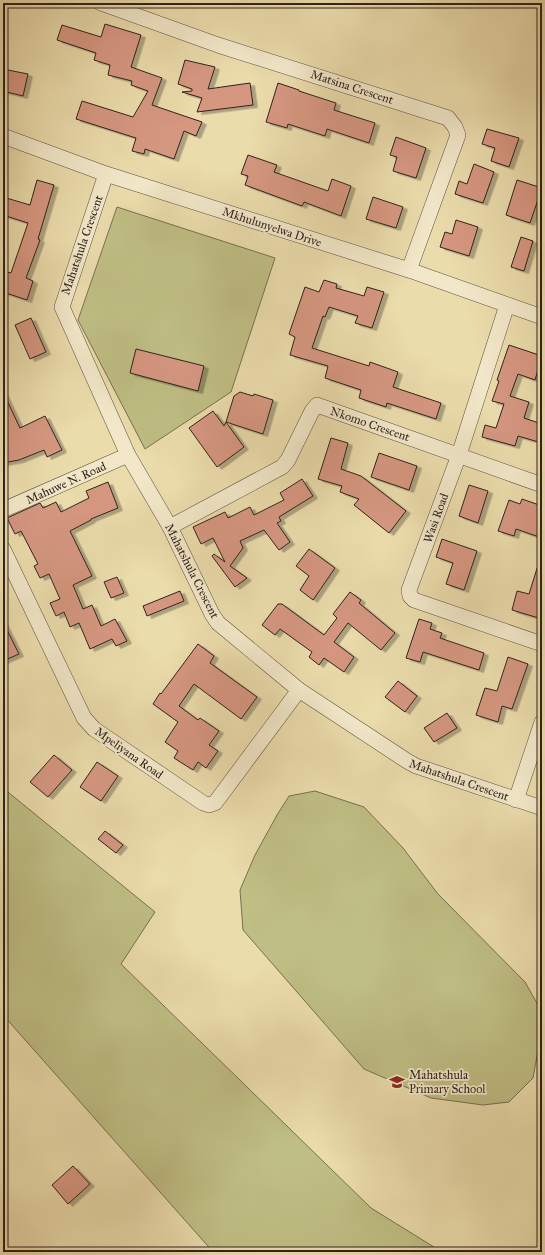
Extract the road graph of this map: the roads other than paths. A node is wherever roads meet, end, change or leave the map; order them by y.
1 (101, 3) edge
2 (3, 136) edge
3 (106, 174) junction
4 (409, 270) junction
5 (507, 305) junction
6 (542, 317) edge
7 (128, 455) junction
8 (459, 455) junction
9 (542, 485) edge
10 (3, 510) edge
11 (170, 527) junction
12 (3, 549) edge
13 (542, 644) edge
14 (299, 690) junction
15 (542, 722) edge
16 (516, 800) junction
17 (542, 808) edge

1 - 4 street, Matsina Crescent
2 - 3 street, Mkhulunyelwa Drive
3 - 4 street, Mkhulunyelwa Drive
3 - 7 street, Mahatshula Crescent
4 - 5 street, Mkhulunyelwa Drive
5 - 6 street, Mkhulunyelwa Drive
5 - 8 street, Wasi Road
7 - 10 street, Mahuwe N. Road
7 - 11 street, Mahatshula Crescent
8 - 9 street, Nkomo Crescent
8 - 11 street, Nkomo Crescent
8 - 13 street, Wasi Road
11 - 14 street, Mahatshula Crescent
12 - 14 street, Mpeliyana Road
14 - 16 street, Mahatshula Crescent
15 - 16 street
16 - 17 street, Mahatshula Crescent

